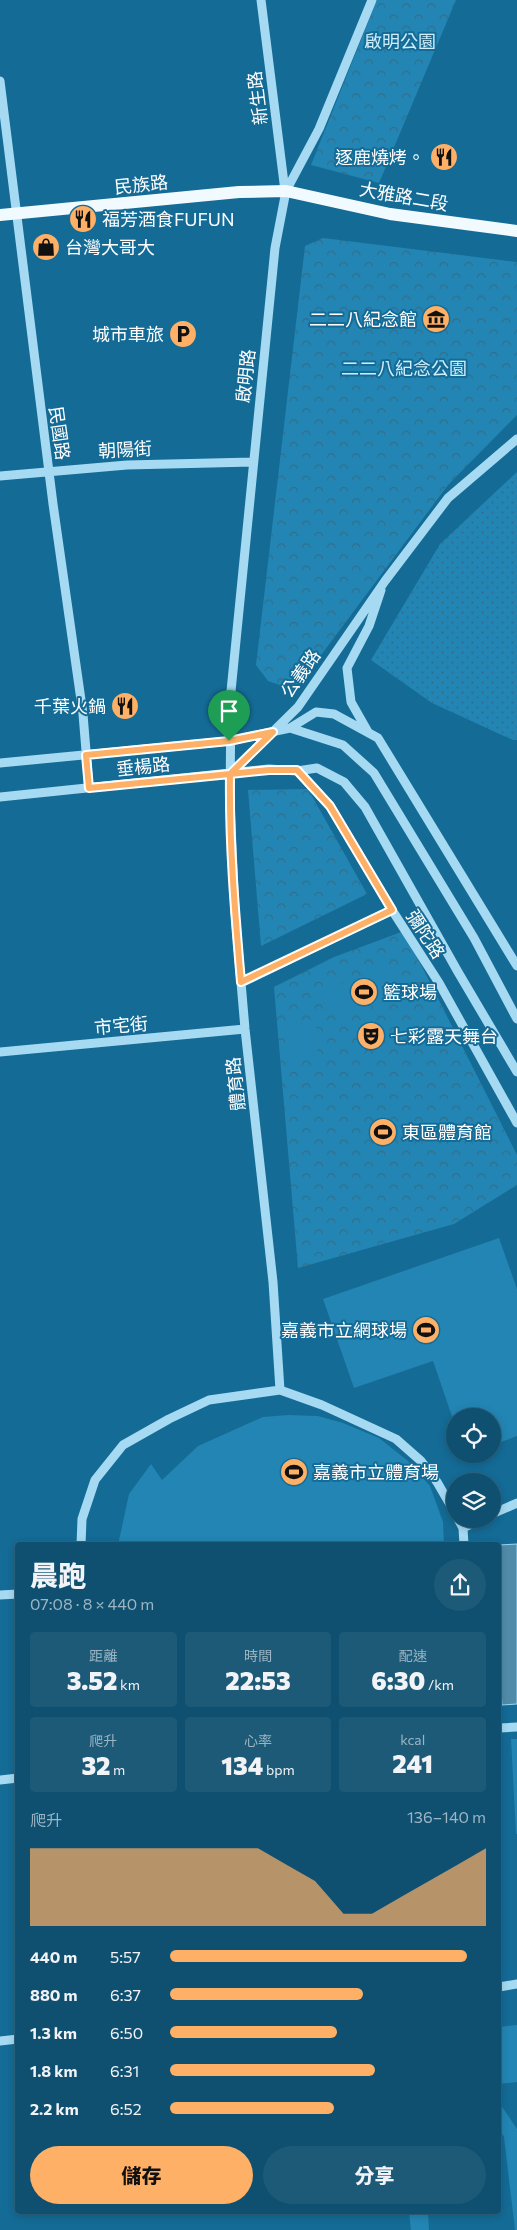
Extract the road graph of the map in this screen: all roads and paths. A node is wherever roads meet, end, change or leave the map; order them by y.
1 (262, 0) edge
2 (372, 0) edge
3 (0, 82) edge
4 (286, 191) junction
5 (16, 214) junction
6 (0, 215) edge
7 (517, 231) edge
8 (517, 438) edge
9 (253, 462) junction
10 (49, 471) junction
11 (0, 476) edge
12 (384, 581) junction
13 (290, 728) junction
14 (273, 732) junction
15 (368, 732) junction
16 (229, 741) junction
17 (86, 755) junction
18 (0, 763) edge
19 (297, 770) junction
20 (230, 774) junction
21 (89, 788) junction
22 (0, 797) edge
23 (392, 910) junction
24 (517, 966) edge
25 (241, 982) junction
26 (517, 1019) edge
27 (245, 1029) junction
28 (0, 1052) edge
29 (517, 1072) edge
30 (517, 1123) edge
31 (280, 1390) junction
32 (446, 1498) edge
33 (517, 1502) edge
34 (501, 1510) edge
35 (463, 1528) edge
36 (81, 1542) edge
37 (464, 1542) edge
38 (15, 1594) edge
39 (0, 1595) edge
40 (517, 1727) edge
41 (501, 1728) edge
42 (15, 1778) edge
43 (0, 1780) edge
44 (517, 1984) edge
45 (501, 1987) edge
46 (15, 2039) edge
47 (0, 2041) edge

1 - 4 street, 新生路
2 - 4 street, 啟明路
3 - 5 street, 民國路
4 - 5 main road, 民族路
4 - 7 main road, 大雅路二段
4 - 9 street, 啟明路
5 - 6 main road, 民族路
5 - 10 street, 民國路
8 - 12 street, 公義路
9 - 10 street, 朝陽街
9 - 16 street, 啟明路
10 - 11 street, 朝陽街
10 - 17 street, 民國路
12 - 14 street, 公義路
12 - 15 street, 公義路
13 - 14 street
13 - 15 street
13 - 26 street
14 - 16 street
14 - 20 street, 公義路
15 - 24 street
16 - 17 street, 垂楊路
16 - 20 street, 啟明路
17 - 18 street, 垂楊路
17 - 21 street, 民國路
19 - 20 street, 彌陀路
19 - 23 street, 彌陀路
19 - 29 street, 彌陀路
20 - 21 street, 垂楊路
20 - 25 street, 體育路
21 - 22 street, 垂楊路
23 - 25 street
23 - 30 street, 彌陀路
25 - 27 street, 體育路
27 - 28 street, 市宅街
27 - 31 street, 體育路
31 - 32 street
31 - 36 street
33 - 34 street
35 - 37 street
38 - 39 street
40 - 41 street
42 - 43 street
44 - 45 street
46 - 47 street

